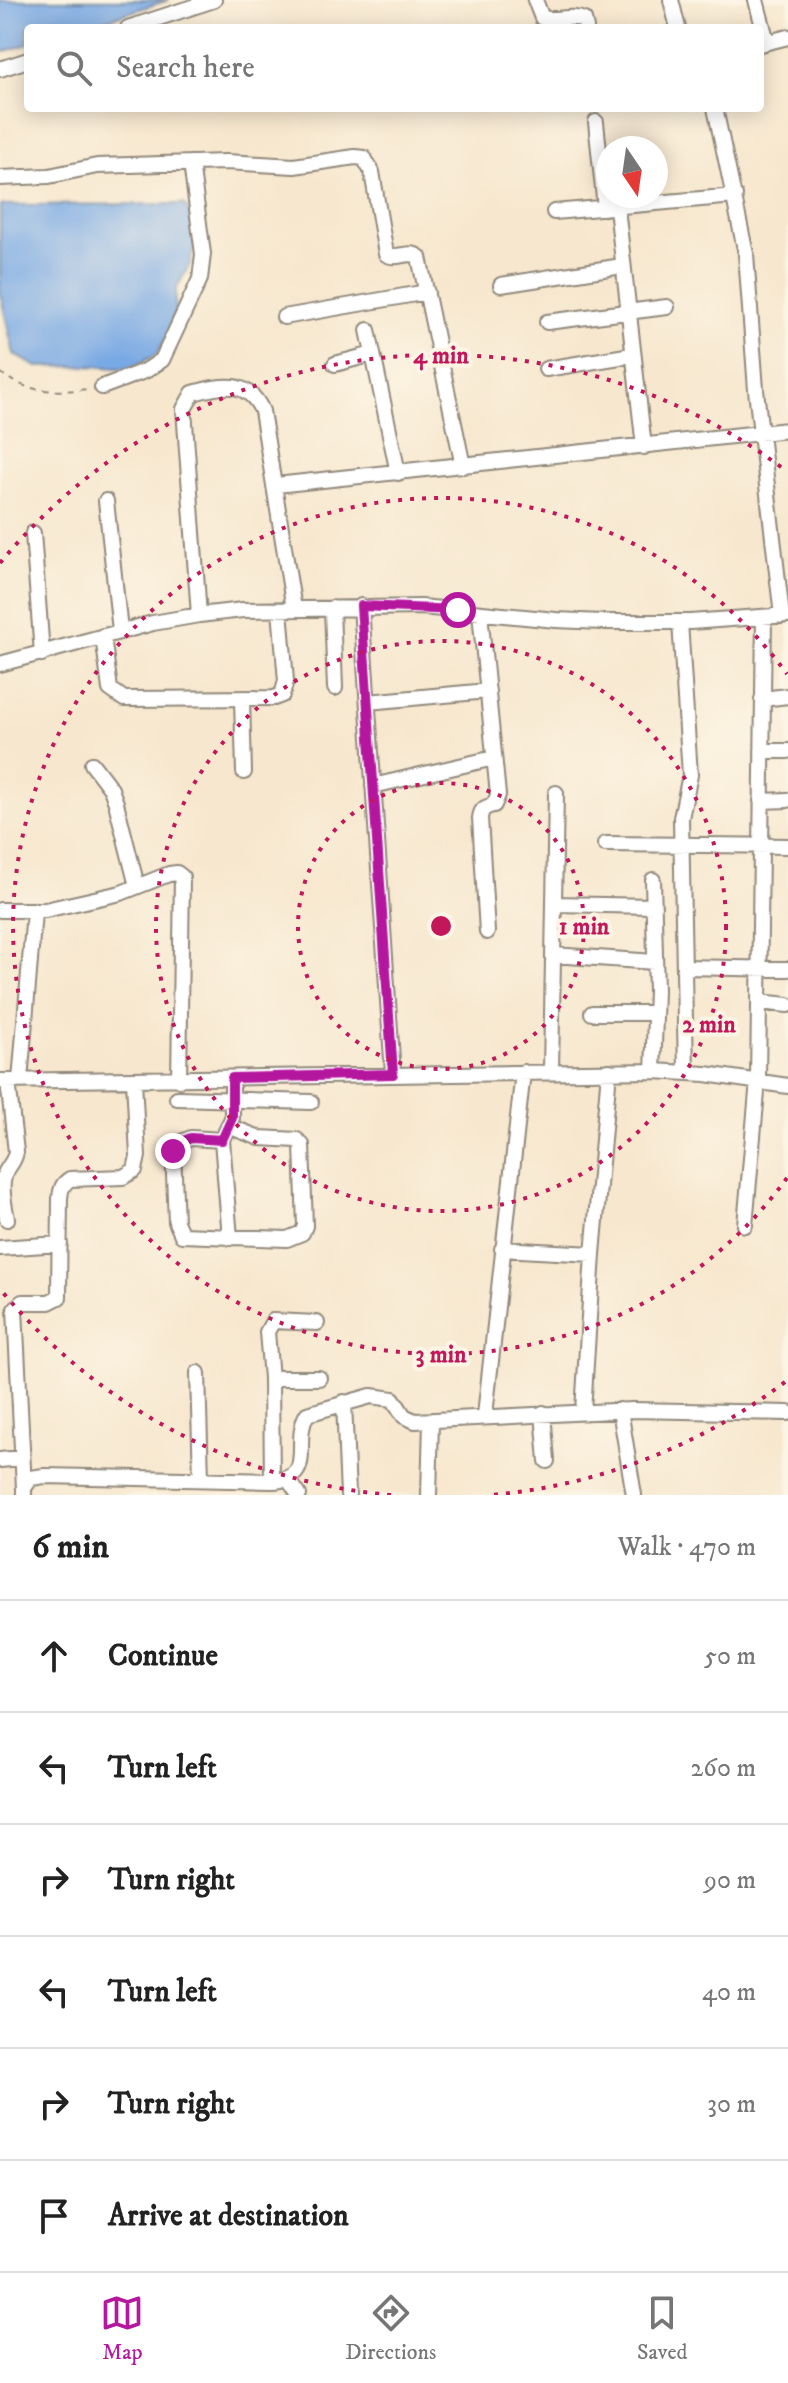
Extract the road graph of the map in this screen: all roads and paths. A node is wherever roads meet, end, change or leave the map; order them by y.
1 (214, 0) edge
2 (535, 0) edge
3 (671, 0) edge
4 (756, 0) edge
5 (140, 24) edge
6 (585, 24) edge
7 (677, 24) edge
8 (760, 24) edge
9 (788, 37) edge
10 (764, 43) edge
11 (24, 61) edge
12 (0, 69) edge
13 (716, 112) edge
14 (596, 122) dead end
15 (598, 136) edge
16 (191, 163) junction
17 (0, 178) edge
18 (735, 196) junction
19 (668, 202) edge
20 (611, 208) joint
21 (554, 212) dead end
22 (622, 266) junction
23 (501, 285) dead end
24 (427, 292) junction
25 (667, 307) dead end
26 (627, 312) junction
27 (284, 317) dead end
28 (547, 322) dead end
29 (368, 330) dead end
30 (373, 354) junction
31 (632, 355) junction
32 (335, 364) dead end
33 (546, 369) dead end
34 (0, 372) edge
35 (102, 387) joint
36 (788, 430) edge
37 (762, 433) junction
38 (644, 447) junction
39 (463, 466) junction
40 (398, 473) junction
41 (276, 485) junction
42 (106, 501) dead end
43 (33, 533) dead end
44 (361, 606) junction
45 (332, 608) junction
46 (287, 609) junction
47 (480, 613) junction
48 (199, 615) junction
49 (785, 616) edge
50 (764, 618) junction
51 (680, 622) junction
52 (120, 631) junction
53 (103, 636) junction
54 (42, 654) junction
55 (0, 664) edge
56 (335, 688) dead end
57 (488, 691) junction
58 (788, 696) edge
59 (242, 699) junction
60 (762, 699) junction
61 (368, 702) junction
62 (762, 751) junction
63 (788, 751) edge
64 (494, 758) junction
65 (92, 764) dead end
66 (244, 772) dead end
67 (373, 786) junction
68 (556, 793) dead end
69 (788, 800) edge
70 (761, 801) junction
71 (605, 844) dead end
72 (682, 845) junction
73 (760, 846) junction
74 (788, 846) edge
75 (653, 880) dead end
76 (137, 886) junction
77 (554, 904) junction
78 (654, 906) junction
79 (0, 910) edge
80 (34, 912) junction
81 (487, 932) dead end
82 (553, 955) junction
83 (655, 962) junction
84 (684, 967) junction
85 (788, 969) edge
86 (759, 970) junction
87 (759, 1002) junction
88 (788, 1005) edge
89 (592, 1013) dead end
90 (655, 1013) junction
91 (551, 1071) junction
92 (609, 1071) junction
93 (653, 1071) junction
94 (523, 1072) junction
95 (686, 1073) junction
96 (393, 1074) junction
97 (232, 1078) junction
98 (134, 1080) junction
99 (179, 1080) junction
100 (9, 1081) edge
101 (758, 1081) junction
102 (788, 1086) edge
103 (177, 1098) dead end
104 (232, 1100) junction
105 (311, 1102) dead end
106 (228, 1126) junction
107 (222, 1140) junction
108 (7, 1219) dead end
109 (745, 1225) dead end
110 (230, 1238) junction
111 (60, 1244) junction
112 (0, 1248) edge
113 (502, 1249) junction
114 (593, 1254) junction
115 (317, 1323) dead end
116 (198, 1373) dead end
117 (271, 1378) junction
118 (319, 1378) dead end
119 (344, 1402) junction
120 (620, 1410) junction
121 (583, 1411) junction
122 (543, 1413) junction
123 (788, 1413) edge
124 (485, 1415) junction
125 (431, 1421) junction
126 (22, 1458) junction
127 (0, 1460) edge
128 (547, 1461) dead end
129 (201, 1479) junction
130 (288, 1479) junction
131 (272, 1481) junction
132 (24, 1492) edge
133 (299, 1495) edge
134 (348, 1495) edge
135 (429, 1495) edge
136 (634, 1495) edge

1 - 5 street
2 - 6 street
3 - 7 street
4 - 8 street
9 - 10 street
11 - 12 street
13 - 18 street
14 - 15 street
16 - 17 street
16 - 24 street
16 - 35 street
18 - 19 street
18 - 37 street
20 - 21 street
20 - 22 street
22 - 23 street
22 - 26 street
24 - 27 street
24 - 39 street
25 - 26 street
26 - 28 street
26 - 31 street
29 - 30 street
30 - 32 street
30 - 40 street
31 - 33 street
31 - 38 street
34 - 35 path
36 - 37 street
37 - 38 street
37 - 49 street
38 - 39 street
39 - 40 street
40 - 41 street
41 - 46 street
41 - 48 street
42 - 52 street
43 - 54 street
44 - 45 street
44 - 47 street
44 - 61 street
45 - 46 street
45 - 56 street
46 - 48 street
46 - 59 street
47 - 51 street
47 - 57 street
48 - 52 street
49 - 50 street
50 - 51 street
50 - 60 street
51 - 72 street
52 - 53 street
53 - 54 street
53 - 59 street
54 - 55 street
57 - 61 street
57 - 64 street
58 - 60 street
59 - 66 street
60 - 62 street
61 - 67 street
62 - 63 street
62 - 70 street
64 - 67 street
64 - 81 street
65 - 76 street
67 - 96 street
68 - 77 street
69 - 70 street
70 - 73 street
71 - 72 street
72 - 73 street
72 - 84 street
73 - 74 street
73 - 86 street
75 - 78 street
76 - 80 street
76 - 99 street
77 - 78 street
77 - 82 street
78 - 83 street
79 - 80 street
80 - 100 street
82 - 83 street
82 - 91 street
83 - 90 street
84 - 86 street
84 - 95 street
85 - 86 street
86 - 87 street
87 - 88 street
87 - 101 street
89 - 90 street
90 - 93 street
91 - 92 street
91 - 94 street
92 - 93 street
92 - 114 street
93 - 95 street
94 - 96 street
94 - 113 street
95 - 101 street
96 - 97 street
97 - 99 street
97 - 104 street
98 - 99 street
98 - 100 street
98 - 111 street
100 - 108 street
101 - 102 street
101 - 109 street
103 - 104 street
104 - 105 street
104 - 106 street
106 - 107 street
106 - 110 street
107 - 110 street
107 - 110 street
111 - 112 street
111 - 126 street
113 - 114 street
113 - 124 street
114 - 121 street
115 - 117 street
116 - 129 street
117 - 118 street
117 - 131 street
119 - 125 street
119 - 130 street
119 - 134 street
120 - 121 street
120 - 123 street
120 - 136 street
121 - 122 street
122 - 124 street
122 - 128 street
124 - 125 street
125 - 135 street
126 - 127 street
126 - 132 street
129 - 131 street
129 - 132 street
130 - 131 street
130 - 133 street

